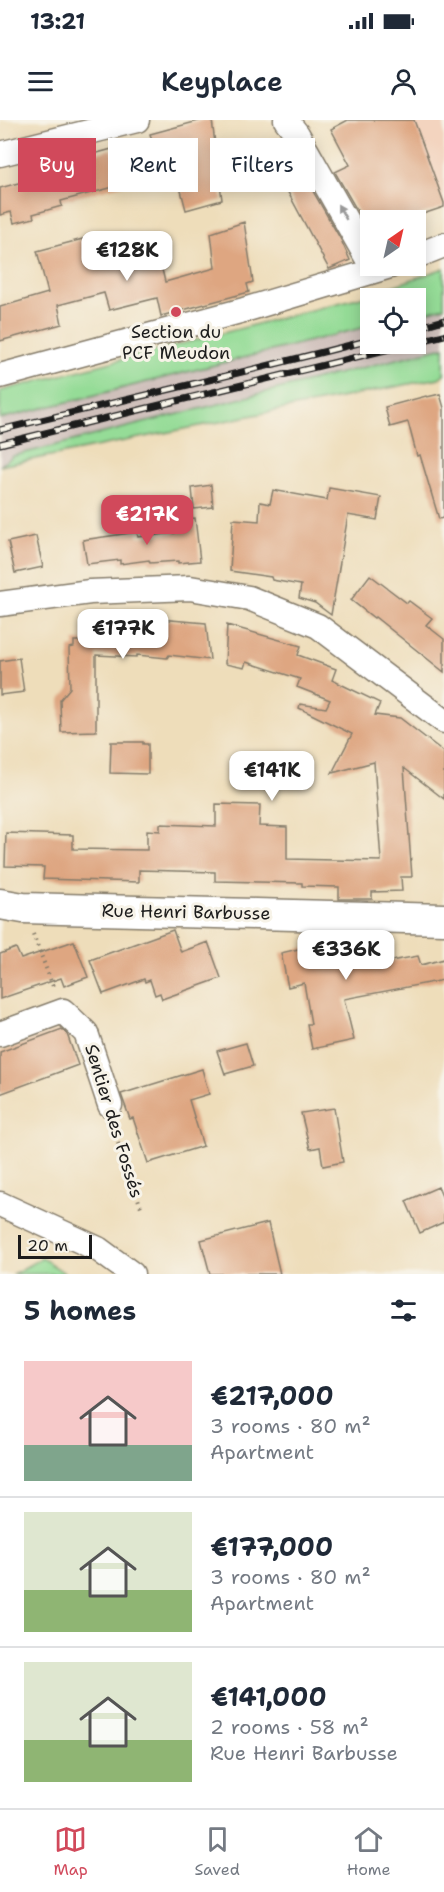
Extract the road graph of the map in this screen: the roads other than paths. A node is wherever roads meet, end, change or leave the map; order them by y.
1 (137, 120) edge
2 (286, 120) edge
3 (0, 154) edge
4 (360, 238) edge
5 (444, 245) edge
6 (426, 252) edge
7 (360, 272) edge
8 (0, 376) edge
9 (0, 604) edge
10 (444, 721) edge
11 (12, 906) edge
12 (444, 919) edge
13 (0, 1034) edge
14 (110, 1105) road end
15 (0, 1204) edge
16 (132, 1274) edge

1 - 3 street
4 -> 2 street
5 - 6 street
7 - 8 street
9 - 10 street
11 - 12 street, Rue Henri Barbusse
13 - 14 street, Sentier des Fossés
15 - 16 street

